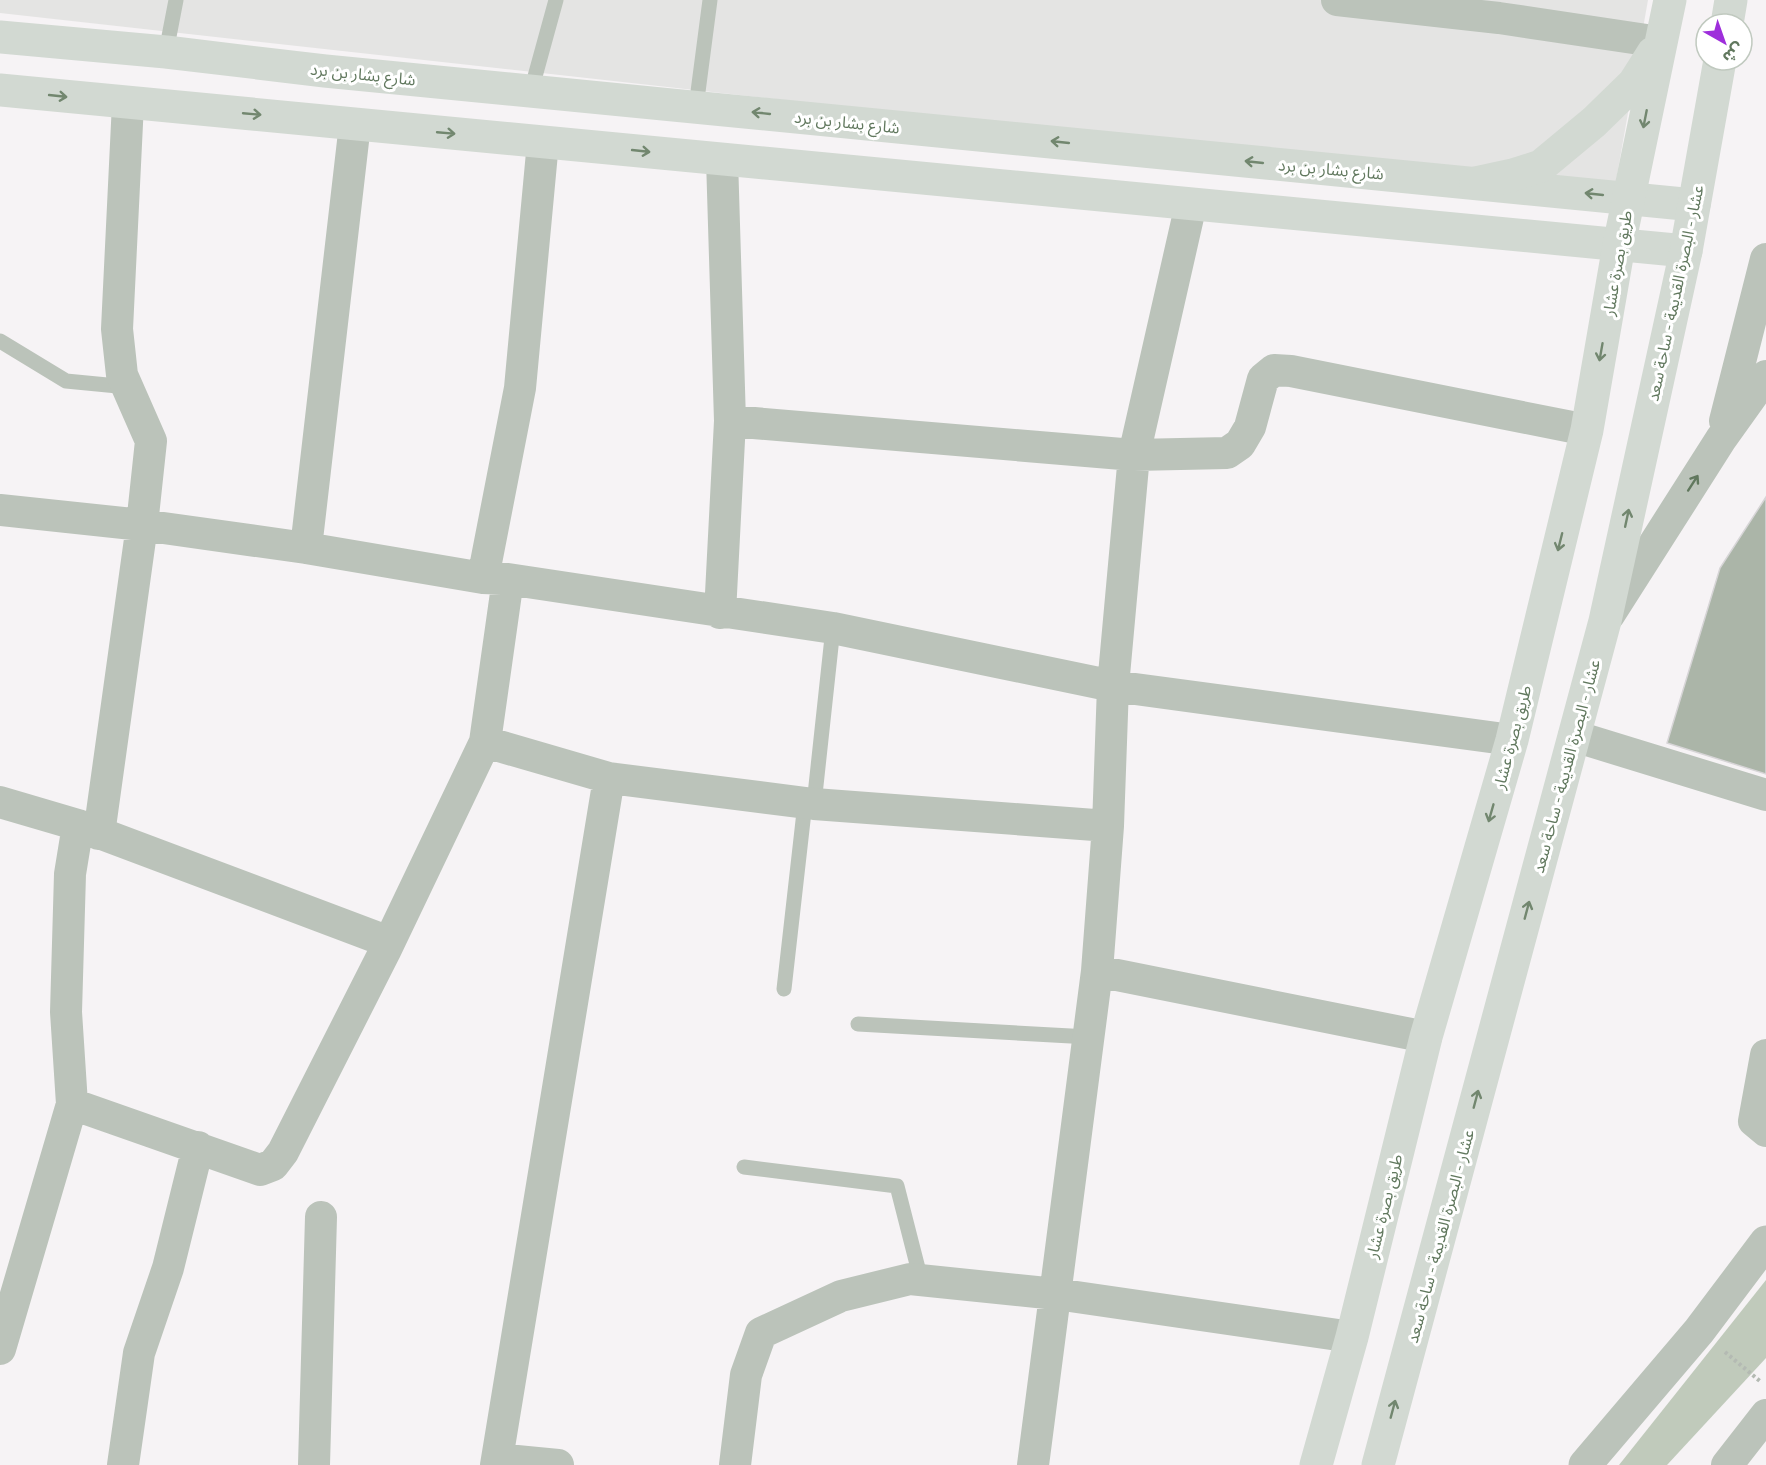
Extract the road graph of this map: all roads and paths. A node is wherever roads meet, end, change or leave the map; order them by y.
1 (176, 0) edge
2 (555, 0) edge
3 (710, 0) edge
4 (1338, 0) edge
5 (1670, 0) edge
6 (0, 38) edge
7 (1660, 42) junction
8 (166, 52) junction
9 (1718, 72) edge
10 (0, 90) edge
11 (531, 91) junction
12 (128, 102) junction
13 (696, 107) junction
14 (355, 124) junction
15 (543, 142) junction
16 (722, 159) junction
17 (1476, 183) junction
18 (1629, 198) junction
19 (1191, 204) junction
20 (1694, 205) junction
21 (1619, 245) junction
22 (1686, 251) junction
23 (1766, 259) edge
24 (0, 341) edge
25 (1763, 385) edge
26 (128, 387) junction
27 (730, 421) junction
28 (1587, 430) junction
29 (1721, 440) junction
30 (1134, 455) junction
31 (0, 510) edge
32 (142, 525) junction
33 (306, 548) junction
34 (495, 579) junction
35 (720, 613) junction
36 (1605, 621) junction
37 (833, 628) junction
38 (1113, 686) junction
39 (1574, 736) junction
40 (1512, 740) junction
41 (485, 742) junction
42 (609, 778) junction
43 (1766, 795) edge
44 (0, 802) edge
45 (810, 804) junction
46 (1108, 826) junction
47 (89, 830) junction
48 (389, 942) junction
49 (1097, 971) junction
50 (784, 989) dead end
51 (858, 1024) dead end
52 (1089, 1037) junction
53 (1426, 1037) junction
54 (1766, 1055) edge
55 (72, 1104) junction
56 (1766, 1131) edge
57 (198, 1147) junction
58 (744, 1167) dead end
59 (321, 1217) dead end
60 (1766, 1242) edge
61 (921, 1280) junction
62 (1056, 1294) junction
63 (1352, 1337) junction
64 (1718, 1346) dead end
65 (0, 1349) edge
66 (1766, 1387) edge
67 (1766, 1414) edge
68 (497, 1462) edge
69 (123, 1465) edge
70 (314, 1465) edge
71 (558, 1465) edge
72 (735, 1465) edge
73 (1033, 1465) edge
74 (1316, 1465) edge
75 (1378, 1465) edge
76 (1585, 1465) edge
77 (1727, 1465) edge

1 - 8 lane
2 - 11 lane
3 - 13 lane
4 - 7 street
5 - 7 main road, طريق بصرة عشار
6 - 8 main road, شارع بشار بن برد
7 - 17 main road
7 -> 18 main road, طريق بصرة عشار
8 - 11 main road, شارع بشار بن برد
9 - 20 main road, عشار - البصرة القديمة - ساحة سعد
10 -> 12 main road
11 - 13 main road, شارع بشار بن برد
12 -> 14 main road
12 - 26 street
17 -> 13 main road, شارع بشار بن برد
14 -> 15 main road
14 - 33 street
15 -> 16 main road
15 - 34 street
16 - 19 main road
16 - 27 street
18 -> 17 main road, شارع بشار بن برد
18 - 20 main road, شارع بشار بن برد
18 - 21 main road, طريق بصرة عشار
19 - 21 main road
19 - 30 street
20 - 22 main road, عشار - البصرة القديمة - ساحة سعد
21 - 22 main road
21 -> 28 main road, طريق بصرة عشار
36 -> 22 main road, عشار - البصرة القديمة - ساحة سعد
23 - 29 street
24 - 26 lane
25 - 29 street
26 - 32 street
27 - 30 street
27 - 35 street
28 - 30 street
28 -> 40 main road, طريق بصرة عشار
36 -> 29 street
30 - 38 street
31 - 32 street
32 - 33 street
32 - 47 street
33 - 34 street
34 - 35 street
34 - 41 street
35 - 37 street
36 - 39 main road, عشار - البصرة القديمة - ساحة سعد
37 - 38 street
37 - 45 lane
38 - 40 street
38 - 46 street
39 - 43 street
75 -> 39 main road, عشار - البصرة القديمة - ساحة سعد
40 -> 53 main road, طريق بصرة عشار
41 - 42 street
41 - 48 street
42 - 45 street
42 - 68 street
44 - 47 street
45 - 46 street
45 - 50 lane
46 - 49 street
47 - 48 street
47 - 55 street
48 - 57 street
49 - 52 street
49 - 53 street
51 - 52 lane
52 - 62 street
53 - 63 main road, طريق بصرة عشار
54 - 56 street
55 - 57 street
55 - 65 street
57 - 69 street
58 - 61 lane
59 - 70 street
60 - 76 street
61 - 62 street
61 - 72 street
62 - 63 street
62 - 73 street
63 - 74 main road, طريق بصرة عشار
64 - 66 path
67 - 77 street
68 - 71 street

